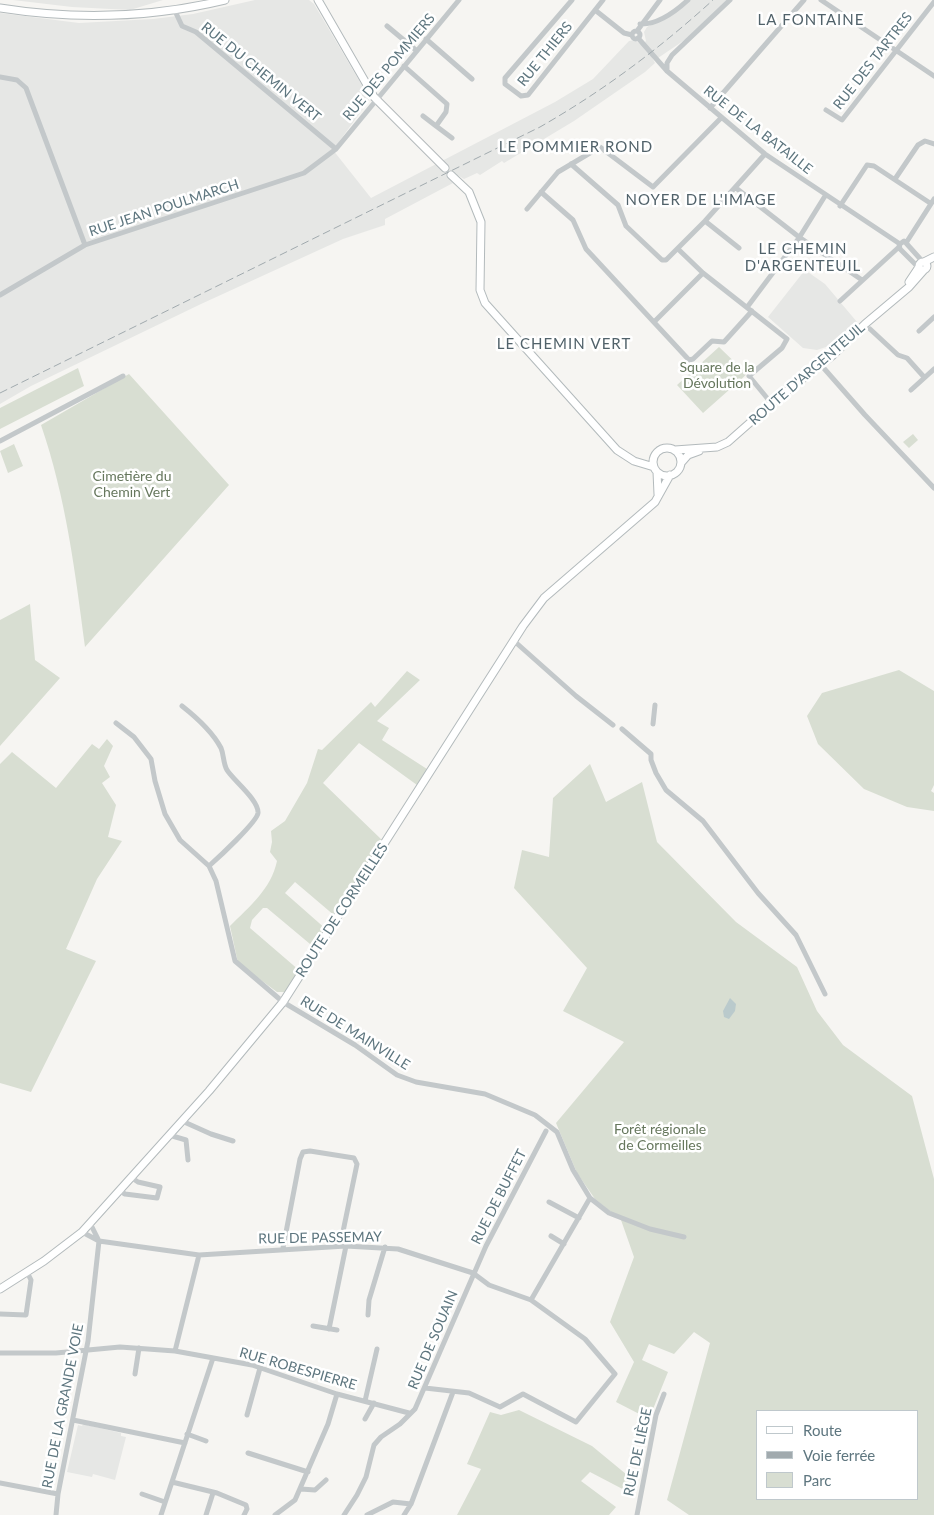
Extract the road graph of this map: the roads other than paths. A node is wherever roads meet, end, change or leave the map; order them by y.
1 (225, 0) edge
2 (318, 0) edge
3 (324, 0) edge
4 (459, 0) edge
5 (572, 0) edge
6 (603, 0) edge
7 (660, 0) edge
8 (688, 0) edge
9 (730, 0) edge
10 (804, 0) edge
11 (821, 0) edge
12 (934, 2) edge
13 (0, 8) edge
14 (595, 10) junction
15 (175, 11) junction
16 (326, 13) junction
17 (640, 24) junction
18 (387, 26) dead end
19 (634, 33) junction
20 (426, 39) junction
21 (896, 50) junction
22 (417, 51) junction
23 (404, 66) junction
24 (666, 71) junction
25 (934, 76) edge
26 (0, 77) edge
27 (472, 79) dead end
28 (377, 100) junction
29 (710, 108) junction
30 (826, 110) dead end
31 (423, 116) dead end
32 (722, 118) junction
33 (436, 126) junction
34 (452, 138) dead end
35 (934, 144) edge
36 (336, 149) junction
37 (765, 154) junction
38 (571, 164) junction
39 (445, 168) dead end
40 (452, 175) dead end
41 (895, 179) junction
42 (736, 188) junction
43 (541, 192) junction
44 (826, 196) junction
45 (932, 201) edge
46 (840, 206) junction
47 (527, 209) dead end
48 (705, 221) junction
49 (799, 237) junction
50 (906, 243) junction
51 (85, 245) junction
52 (899, 246) junction
53 (739, 248) dead end
54 (678, 249) junction
55 (934, 257) edge
56 (934, 261) edge
57 (923, 266) junction
58 (703, 273) junction
59 (862, 280) junction
60 (0, 295) edge
61 (840, 301) dead end
62 (750, 309) junction
63 (934, 317) edge
64 (654, 322) junction
65 (870, 329) dead end
66 (919, 331) dead end
67 (821, 365) junction
68 (934, 369) edge
69 (123, 376) dead end
70 (924, 377) junction
71 (910, 390) dead end
72 (772, 404) junction
73 (0, 441) edge
74 (704, 448) junction
75 (675, 450) junction
76 (656, 454) junction
77 (631, 459) junction
78 (681, 463) junction
79 (656, 470) junction
80 (670, 475) junction
81 (934, 488) edge
82 (654, 503) junction
83 (512, 640) junction
84 (656, 705) dead end
85 (182, 706) dead end
86 (116, 723) dead end
87 (653, 724) dead end
88 (613, 725) dead end
89 (622, 730) dead end
90 (209, 866) junction
91 (825, 994) dead end
92 (283, 1002) junction
93 (182, 1121) junction
94 (546, 1131) dead end
95 (170, 1135) junction
96 (233, 1140) dead end
97 (188, 1160) dead end
98 (132, 1178) junction
99 (120, 1191) junction
100 (590, 1198) junction
101 (549, 1202) dead end
102 (579, 1218) junction
103 (90, 1224) junction
104 (82, 1232) junction
105 (550, 1236) dead end
106 (684, 1237) dead end
107 (99, 1241) junction
108 (564, 1244) junction
109 (343, 1246) junction
110 (385, 1247) junction
111 (283, 1248) junction
112 (199, 1255) junction
113 (27, 1272) junction
114 (473, 1274) junction
115 (0, 1289) edge
116 (532, 1300) junction
117 (0, 1314) edge
118 (368, 1315) dead end
119 (313, 1326) dead end
120 (330, 1329) junction
121 (337, 1330) dead end
122 (139, 1348) junction
123 (377, 1349) dead end
124 (86, 1351) junction
125 (175, 1351) junction
126 (0, 1353) edge
127 (212, 1358) junction
128 (260, 1368) junction
129 (135, 1374) dead end
130 (425, 1388) junction
131 (453, 1392) junction
132 (337, 1394) junction
133 (664, 1394) dead end
134 (365, 1401) junction
135 (374, 1403) junction
136 (409, 1413) junction
137 (247, 1415) dead end
138 (365, 1419) dead end
139 (73, 1420) junction
140 (187, 1434) junction
141 (206, 1441) dead end
142 (185, 1443) junction
143 (248, 1453) dead end
144 (308, 1472) junction
145 (326, 1480) dead end
146 (172, 1482) junction
147 (0, 1483) edge
148 (301, 1489) junction
149 (213, 1493) junction
150 (58, 1494) junction
151 (142, 1494) dead end
152 (165, 1502) junction
153 (411, 1504) junction
154 (56, 1515) edge
155 (161, 1515) edge
156 (206, 1515) edge
157 (244, 1515) edge
158 (275, 1515) edge
159 (344, 1515) edge
160 (367, 1515) edge
161 (404, 1515) edge
162 (637, 1515) edge

1 - 15 main road
2 - 16 main road
3 - 16 main road
4 - 20 street, RUE DES POMMIERS
5 - 14 street, RUE THIERS
6 - 14 street, RUE THIERS
7 - 17 street
8 - 17 street
9 - 24 street
10 - 29 street
11 - 21 street
12 - 21 street, RUE DES TARTRES
13 - 15 main road
14 - 19 street
15 - 36 street, RUE DU CHEMIN VERT
16 - 28 main road
17 - 19 street
18 - 22 street
19 - 24 street, RUE DE LA BATAILLE
20 - 22 street, RUE DES POMMIERS
20 - 27 street
21 - 25 street
21 - 30 street, RUE DES TARTRES
22 - 23 street, RUE DES POMMIERS
23 - 28 street, RUE DES POMMIERS
23 - 33 street
24 - 29 street, RUE DE LA BATAILLE
26 - 51 street
28 - 36 street, RUE DES POMMIERS
28 - 39 main road
29 - 32 street, RUE DE LA BATAILLE
31 - 33 street
32 - 37 street, RUE DE LA BATAILLE
32 - 38 street
33 - 34 street
35 - 41 street
36 - 51 street, RUE JEAN POULMARCH
37 - 42 street
37 - 44 street, RUE DE LA BATAILLE
38 - 43 street
38 - 54 street
40 - 77 main road
41 - 45 street
41 - 46 street
42 - 48 street
42 - 49 street
43 - 47 street
43 - 64 street
44 - 46 street, RUE DE LA BATAILLE
44 - 49 street
45 - 50 street
46 - 52 street, RUE DE LA BATAILLE
48 - 53 street
48 - 54 street
49 - 59 street
49 - 62 street
50 - 52 street
50 - 57 street
51 - 60 street, RUE JEAN POULMARCH
52 - 57 street, RUE DE LA BATAILLE
52 - 59 street
54 - 58 street
55 - 57 main road
56 - 57 main road, ROUTE D'ARGENTEUIL
57 - 67 main road, ROUTE D'ARGENTEUIL
58 - 62 street
58 - 64 street
59 - 61 street
62 - 64 street
62 - 72 street
63 - 66 street
65 - 70 street
67 - 72 main road, ROUTE D'ARGENTEUIL
67 - 81 street
68 - 70 street
69 - 73 street
70 - 71 street
72 - 74 main road, ROUTE D'ARGENTEUIL
74 - 75 main road, ROUTE D'ARGENTEUIL
74 - 78 main road, ROUTE D'ARGENTEUIL
75 - 76 main road
75 - 78 main road
76 - 77 main road
76 - 79 main road
77 - 79 main road
78 - 80 main road
79 - 80 main road
79 - 82 main road
80 - 82 main road
82 - 83 main road, ROUTE DE CORMEILLES
83 - 88 street
83 - 92 main road, ROUTE DE CORMEILLES
84 - 87 street
85 - 90 street
86 - 90 street
89 - 91 street
90 - 92 street, RUE DE MAINVILLE
92 - 93 main road, ROUTE DE CORMEILLES
92 - 100 street, RUE DE MAINVILLE
93 - 95 main road, ROUTE DE CORMEILLES
93 - 96 street
94 - 114 street, RUE DE BUFFET
95 - 97 street
95 - 98 main road, ROUTE DE CORMEILLES
98 - 99 main road, ROUTE DE CORMEILLES
98 - 99 street
99 - 103 main road, ROUTE DE CORMEILLES
100 - 102 street
100 - 106 street, RUE DE MAINVILLE
101 - 102 street
102 - 108 street
103 - 104 main road, ROUTE DE CORMEILLES
103 - 107 street
104 - 107 street
104 - 113 main road, ROUTE DE CORMEILLES
105 - 108 street
107 - 112 street, RUE DE PASSEMAY
107 - 124 street, RUE DE LA GRANDE VOIE
108 - 116 street
109 - 110 street, RUE DE PASSEMAY
109 - 111 street, RUE DE PASSEMAY
109 - 111 street
109 - 120 street
110 - 114 street, RUE DE PASSEMAY
110 - 118 street
111 - 112 street, RUE DE PASSEMAY
112 - 125 street
113 - 115 main road, ROUTE DE CORMEILLES
113 - 117 street
114 - 116 street, RUE DE PASSEMAY
114 - 130 street, RUE DE SOUAIN
116 - 131 street, RUE DE PASSEMAY
119 - 120 street
120 - 121 street
122 - 124 street, RUE ROBESPIERRE
122 - 125 street, RUE ROBESPIERRE
122 - 129 street
123 - 134 street
124 - 126 street, RUE ROBESPIERRE
124 - 139 street, RUE DE LA GRANDE VOIE
125 - 127 street, RUE ROBESPIERRE
127 - 128 street, RUE ROBESPIERRE
127 - 140 street
128 - 132 street, RUE ROBESPIERRE
128 - 137 street
130 - 131 street
130 - 136 street, RUE DE SOUAIN
131 - 153 street
132 - 134 street, RUE ROBESPIERRE
132 - 144 street
133 - 162 street, RUE DE LIÈGE
134 - 135 street, RUE ROBESPIERRE
135 - 136 street, RUE ROBESPIERRE
135 - 138 street
136 - 159 street, RUE DE SOUAIN
139 - 142 street
139 - 150 street, RUE DE LA GRANDE VOIE
140 - 141 street
140 - 142 street
142 - 146 street
143 - 144 street
144 - 148 street
145 - 148 street
146 - 149 street
146 - 152 street
147 - 150 street
148 - 158 street
149 - 156 street
149 - 157 street
150 - 154 street, RUE DE LA GRANDE VOIE
151 - 152 street
152 - 155 street
153 - 160 street
153 - 161 street

